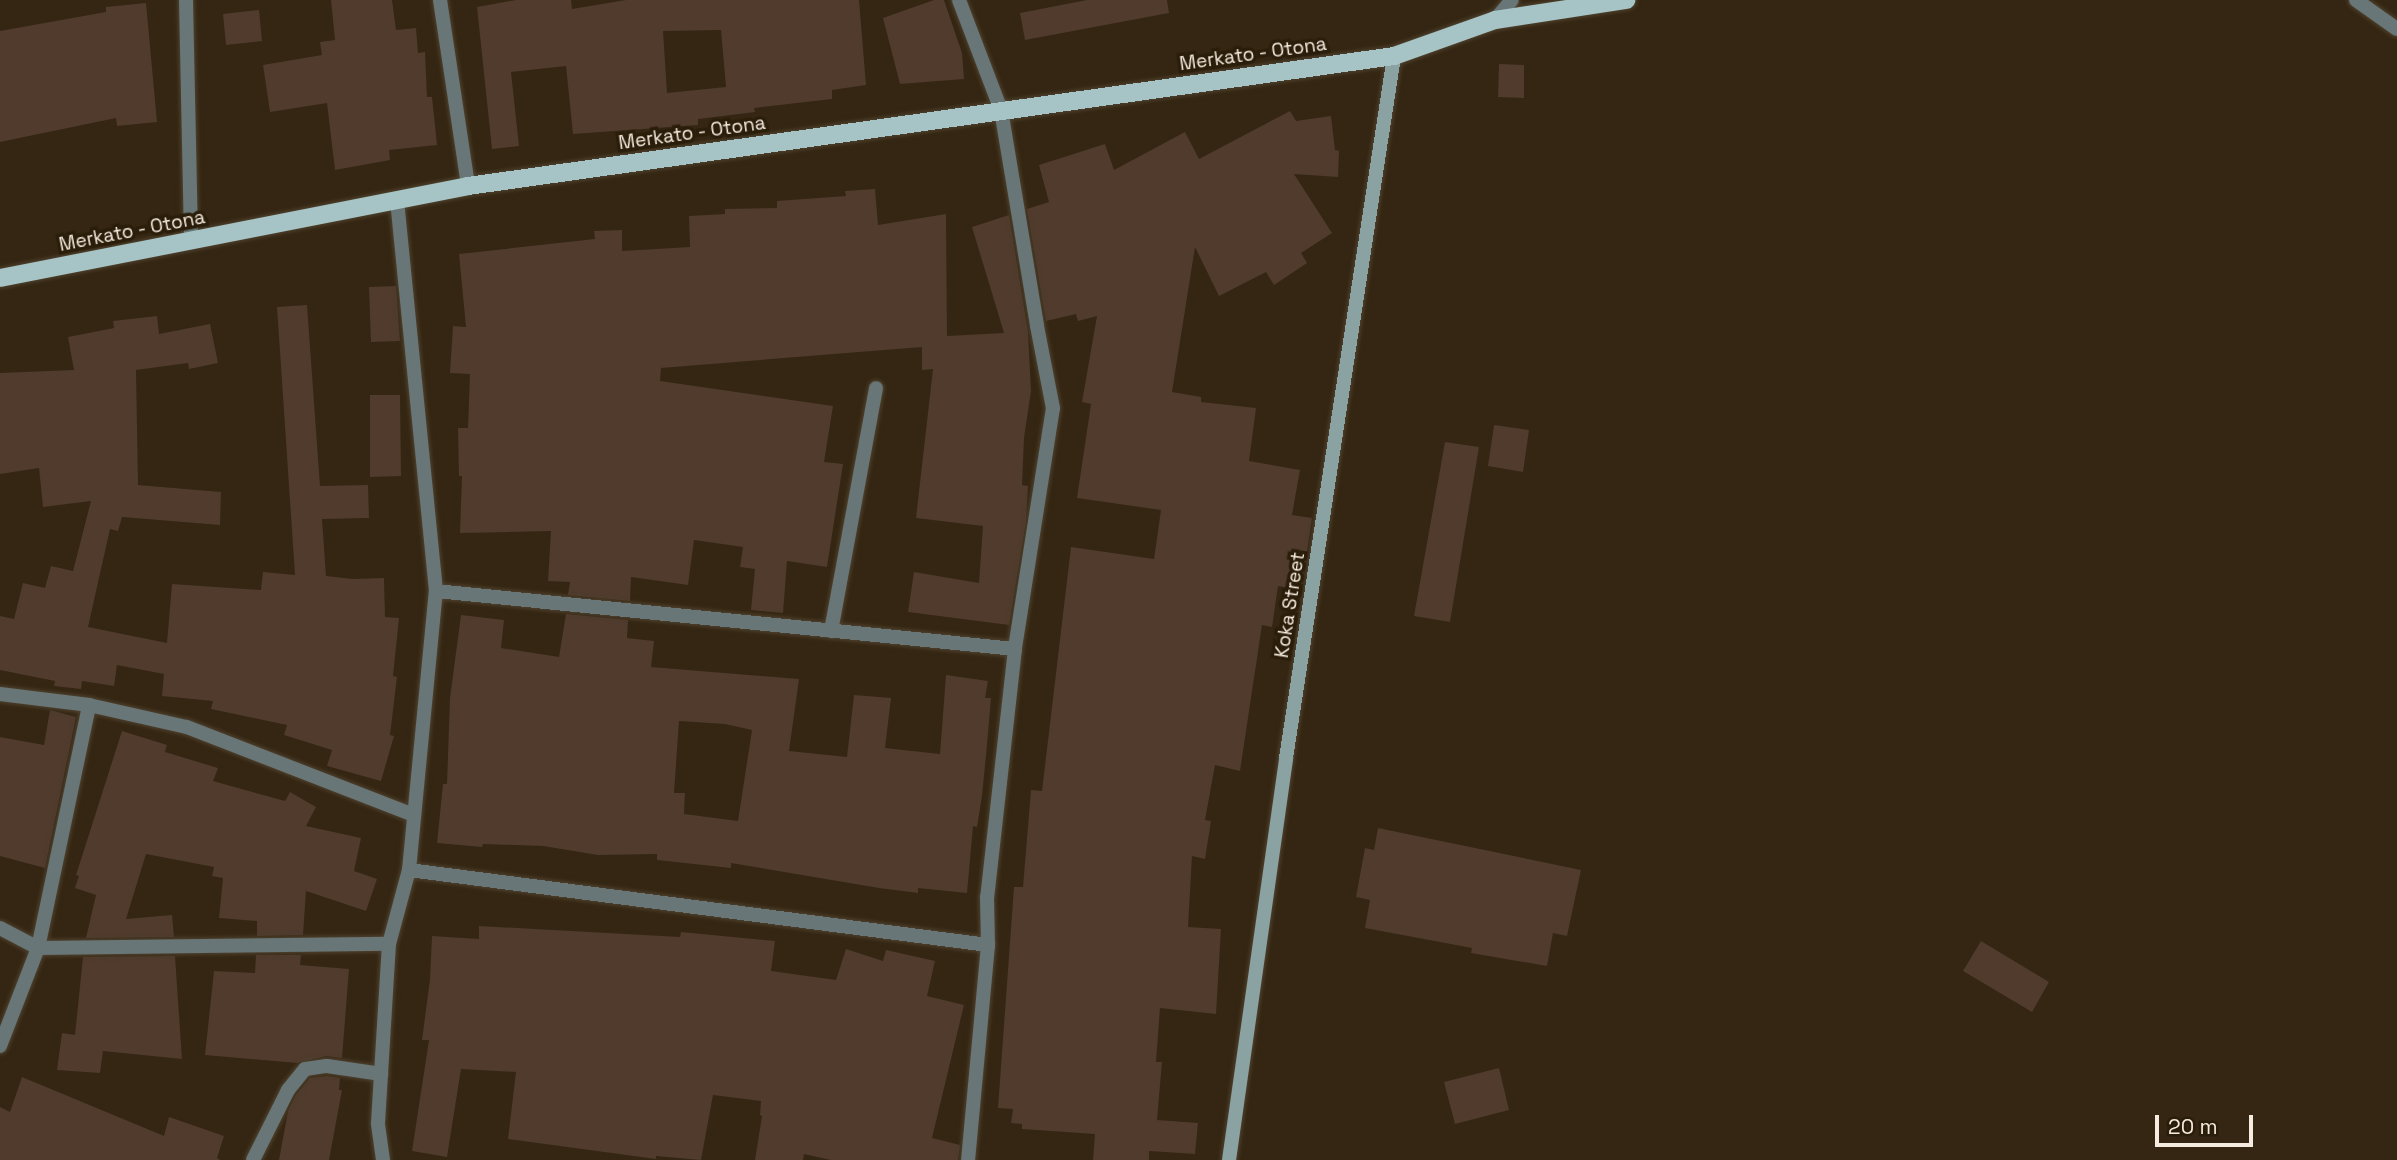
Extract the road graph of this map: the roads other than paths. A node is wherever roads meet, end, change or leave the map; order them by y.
1 (186, 0) edge
2 (440, 0) edge
3 (960, 0) edge
4 (1512, 0) edge
5 (1626, 0) edge
6 (2356, 0) edge
7 (1495, 20) junction
8 (2397, 29) edge
9 (1394, 56) junction
10 (1001, 110) junction
11 (468, 186) junction
12 (397, 200) junction
13 (191, 240) junction
14 (0, 278) edge
15 (876, 388) dead end
16 (436, 591) junction
17 (831, 631) junction
18 (1015, 649) junction
19 (0, 694) edge
20 (89, 705) junction
21 (414, 815) junction
22 (409, 870) junction
23 (0, 928) edge
24 (389, 944) junction
25 (988, 946) junction
26 (38, 948) junction
27 (0, 1046) edge
28 (381, 1074) junction
29 (253, 1160) edge
30 (383, 1160) edge
31 (968, 1160) edge
32 (1229, 1160) edge

1 - 13 street
2 - 11 street
3 - 10 street
4 - 7 street
5 - 7 main road, Merkato - Otona
6 - 8 street
7 - 9 main road, Merkato - Otona
9 - 10 main road, Merkato - Otona
9 - 32 main road, Koka Street
10 - 11 main road, Merkato - Otona
10 - 18 street
11 - 12 main road, Merkato - Otona
12 - 13 main road, Merkato - Otona
12 - 16 street
13 - 14 main road, Merkato - Otona
15 - 17 street
16 - 17 street
16 - 21 street
17 - 18 street
18 - 25 street
19 - 20 street
20 - 21 street
20 - 26 street
21 - 22 street
22 - 24 street
22 - 25 street
23 - 26 street
24 - 26 street
24 - 28 street
25 - 31 street
26 - 27 street
28 - 29 street
28 - 30 street

